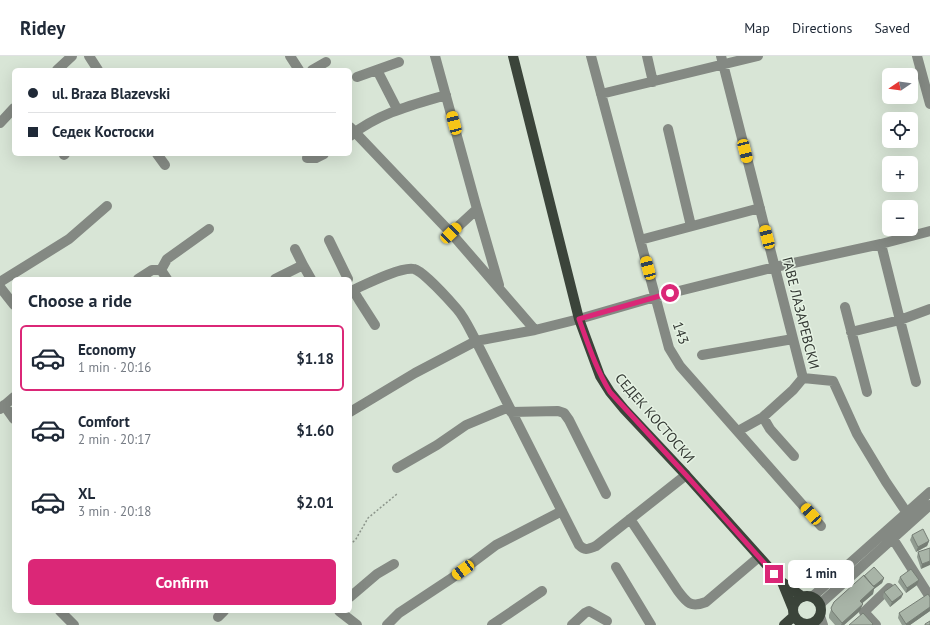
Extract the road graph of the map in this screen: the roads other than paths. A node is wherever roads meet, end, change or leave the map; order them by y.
1 (72, 56) edge
2 (89, 56) edge
3 (290, 56) edge
4 (435, 56) edge
5 (513, 56) edge
6 (591, 56) edge
7 (647, 56) edge
8 (758, 56) edge
9 (917, 56) edge
10 (722, 61) edge
11 (326, 62) dead end
12 (399, 62) dead end
13 (59, 68) edge
14 (97, 68) edge
15 (298, 68) edge
16 (316, 68) edge
17 (377, 70) junction
18 (357, 77) dead end
19 (653, 82) junction
20 (601, 94) junction
21 (446, 95) junction
22 (930, 104) edge
23 (397, 109) junction
24 (12, 110) edge
25 (0, 123) edge
26 (668, 129) dead end
27 (352, 132) edge
28 (158, 156) edge
29 (320, 156) edge
30 (307, 158) dead end
31 (164, 165) dead end
32 (107, 206) dead end
33 (477, 208) junction
34 (760, 208) junction
35 (692, 226) junction
36 (210, 229) dead end
37 (930, 231) edge
38 (451, 233) junction
39 (329, 240) dead end
40 (640, 240) junction
41 (881, 244) junction
42 (295, 249) dead end
43 (303, 265) junction
44 (492, 265) junction
45 (775, 267) junction
46 (482, 268) junction
47 (161, 270) junction
48 (141, 277) edge
49 (166, 277) edge
50 (279, 277) edge
51 (309, 277) edge
52 (347, 277) edge
53 (0, 282) edge
54 (352, 286) edge
55 (0, 287) edge
56 (500, 289) junction
57 (655, 297) junction
58 (12, 302) edge
59 (845, 307) dead end
60 (930, 309) edge
61 (579, 319) junction
62 (900, 320) junction
63 (375, 325) dead end
64 (535, 330) junction
65 (851, 332) junction
66 (793, 339) junction
67 (476, 341) junction
68 (702, 356) dead end
69 (803, 378) junction
70 (916, 382) dead end
71 (867, 392) dead end
72 (12, 399) edge
73 (2, 407) edge
74 (510, 409) junction
75 (352, 411) edge
76 (12, 416) edge
77 (763, 418) junction
78 (738, 431) junction
79 (794, 456) dead end
80 (397, 468) dead end
81 (686, 475) junction
82 (930, 492) edge
83 (606, 494) dead end
84 (930, 505) edge
85 (562, 511) junction
86 (907, 513) junction
87 (630, 519) junction
88 (821, 526) dead end
89 (892, 539) junction
90 (759, 557) junction
91 (394, 564) dead end
92 (616, 567) dead end
93 (782, 582) junction
94 (889, 588) edge
95 (542, 591) dead end
96 (352, 595) edge
97 (930, 598) edge
98 (811, 599) junction
99 (62, 613) edge
100 (342, 613) edge
101 (801, 620) edge
102 (607, 621) dead end
103 (821, 621) edge
104 (74, 625) edge
105 (357, 625) edge
106 (387, 625) edge
107 (492, 625) edge
108 (572, 625) edge
109 (651, 625) edge
110 (784, 625) edge
111 (876, 625) edge

1 - 13 street
2 - 14 street
3 - 15 street
4 - 21 street
5 - 61 main road, СЕДЕК КОСТОСКИ
6 - 20 street, 143
7 - 19 street
8 - 10 street
9 - 22 street
10 - 19 street
10 - 34 street, ГАВЕ ЛАЗАРЕВСКИ
11 - 16 street
12 - 17 street
17 - 18 street
17 - 23 street
19 - 20 street
20 - 40 street, 143
21 - 23 street
21 - 33 street
23 - 27 street
24 - 25 street
26 - 35 street
27 - 38 street
28 - 31 street
29 - 30 street
32 - 53 street
33 - 38 street
33 - 44 street
34 - 35 street
34 - 45 street, ГАВЕ ЛАЗАРЕВСКИ
35 - 40 street
36 - 47 street
37 - 41 street
38 - 46 street
39 - 52 street
40 - 57 street, 143
41 - 45 street
41 - 62 street
42 - 43 street
43 - 50 street
43 - 51 street
44 - 46 street
44 - 56 street
45 - 57 street
45 - 66 street, ГАВЕ ЛАЗАРЕВСКИ
46 - 56 street
47 - 48 street
47 - 49 street
54 - 63 street
54 - 67 street
55 - 58 street
56 - 64 street
57 - 61 street
57 - 78 street, 143
59 - 65 street
60 - 62 street
61 - 64 street
61 - 81 main road, СЕДЕК КОСТОСКИ
62 - 65 street
62 - 70 street
64 - 67 street
65 - 71 street
66 - 68 street
66 - 69 street, ГАВЕ ЛАЗАРЕВСКИ
67 - 74 street
67 - 75 street
69 - 77 street, ГАВЕ ЛАЗАРЕВСКИ
69 - 86 street
72 - 73 street
73 - 76 street
74 - 80 street
74 - 83 street
74 - 85 street
77 - 78 street, ГАВЕ ЛАЗАРЕВСКИ
77 - 79 street
78 - 88 street, 143
81 - 87 street
81 - 90 main road, СЕДЕК КОСТОСКИ
82 - 86 street
84 - 89 street
85 - 87 street
85 - 106 street
86 - 98 street
87 - 90 street
89 - 97 street
89 - 98 street
90 - 93 main road, СЕДЕК КОСТОСКИ
91 - 96 street
92 - 109 street
93 - 98 main road
93 - 101 main road
94 - 111 street
95 - 107 street
98 - 101 main road
98 - 103 main road
99 - 104 street
100 - 105 street
101 - 103 main road
101 - 110 main road
102 - 108 street

